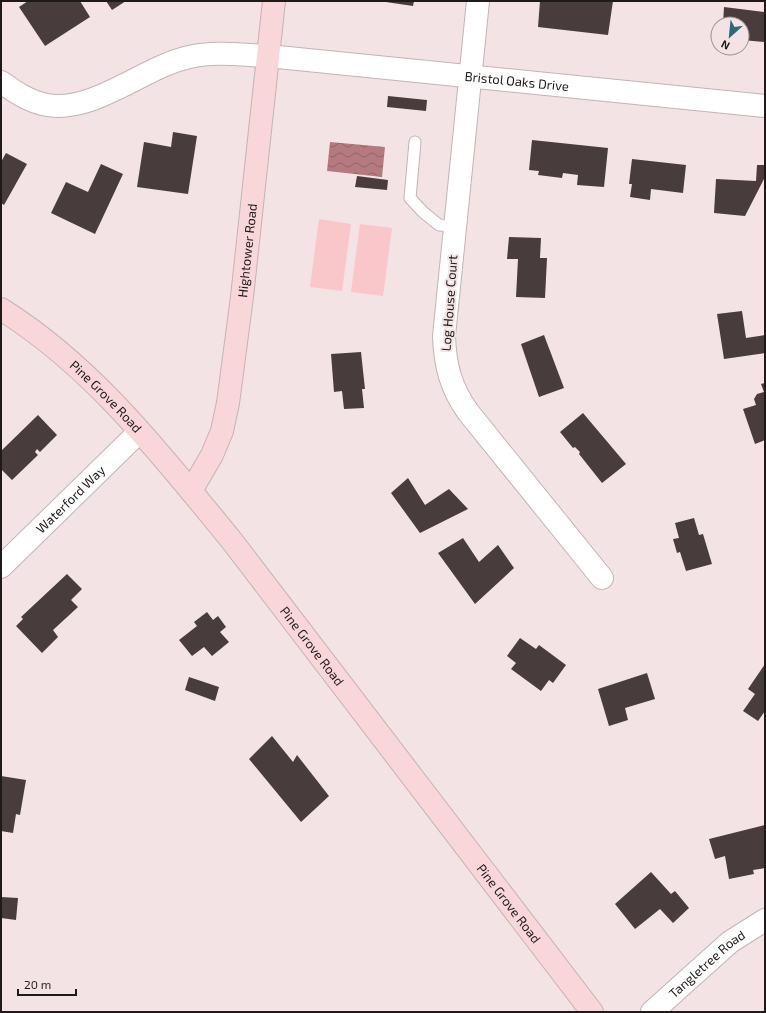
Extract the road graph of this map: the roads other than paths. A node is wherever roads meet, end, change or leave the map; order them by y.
1 (274, 1) edge
2 (478, 1) edge
3 (268, 56) junction
4 (470, 77) junction
5 (1, 82) edge
6 (765, 106) edge
7 (415, 142) dead end
8 (455, 226) junction
9 (1, 309) edge
10 (139, 432) junction
11 (191, 491) junction
12 (1, 567) edge
13 (602, 578) dead end
14 (765, 920) edge
15 (592, 1012) edge
16 (652, 1012) edge

1 - 3 main road, Hightower Road
2 - 4 street, Log House Court
3 - 4 street, Bristol Oaks Drive
3 - 5 street, Bristol Oaks Drive
3 - 11 main road, Hightower Road
4 - 6 street, Bristol Oaks Drive
4 - 8 street, Log House Court
7 - 8 lane
8 - 13 street, Log House Court
9 - 10 main road, Pine Grove Road
10 - 11 main road, Pine Grove Road
10 - 12 street, Waterford Way
11 - 15 main road, Pine Grove Road
14 - 16 street, Tangletree Road

